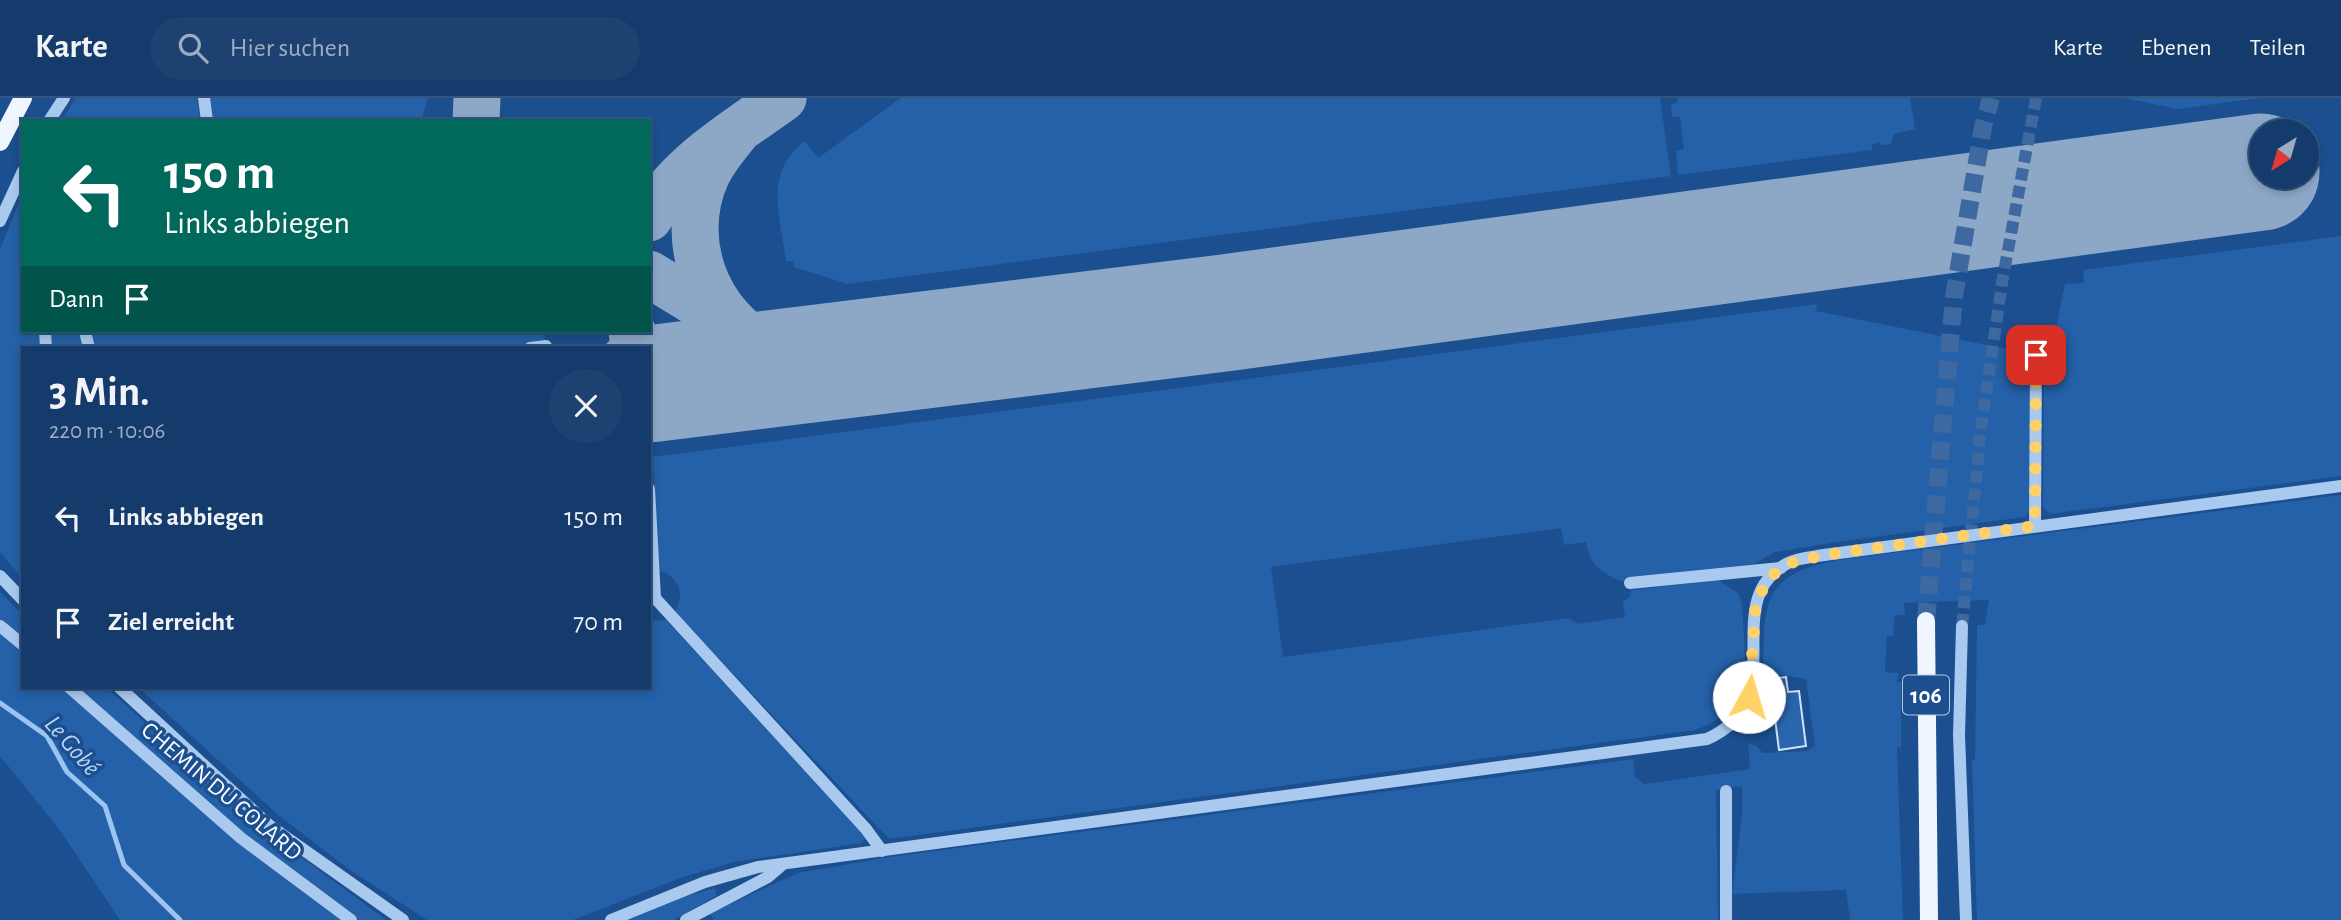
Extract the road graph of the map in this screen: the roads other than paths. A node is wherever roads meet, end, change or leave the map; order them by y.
1 (23, 98) edge
2 (64, 98) edge
3 (204, 98) edge
4 (50, 119) edge
5 (207, 119) edge
6 (0, 142) edge
7 (21, 176) edge
8 (0, 221) edge
9 (2036, 355) dead end
10 (2341, 486) edge
11 (651, 525) edge
12 (2035, 526) junction
13 (1781, 568) junction
14 (0, 576) edge
15 (1630, 583) dead end
16 (21, 598) edge
17 (1926, 621) tunnel mouth
18 (0, 626) edge
19 (1962, 626) tunnel mouth
20 (21, 643) edge
21 (71, 689) edge
22 (121, 689) edge
23 (1726, 792) dead end
24 (882, 851) junction
25 (783, 864) junction
26 (688, 919) edge
27 (351, 920) edge
28 (403, 920) edge
29 (611, 920) edge
30 (1726, 920) edge
31 (1929, 920) edge
32 (1966, 920) edge

1 - 6 main road
2 - 4 street
3 - 5 street
7 - 8 street
9 - 12 street
10 - 12 street
11 - 24 street
12 - 13 street
13 - 15 street
13 - 24 street
14 - 16 street
17 - 31 main road, 106
18 - 20 street
19 - 32 street
21 - 27 street, CHEMIN DU COLARD
22 - 28 street
23 - 30 street
24 - 25 street
25 - 26 street
25 - 29 street

